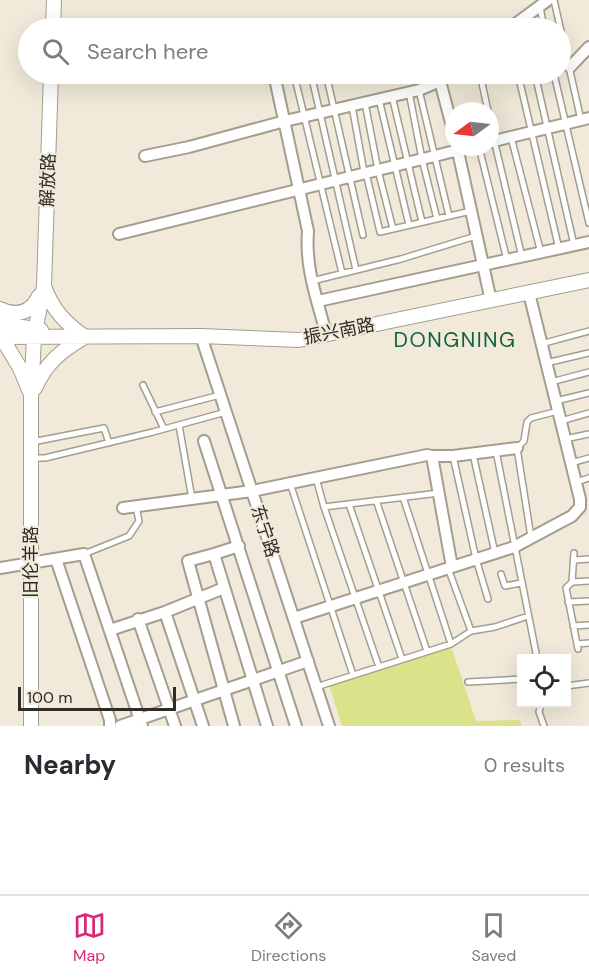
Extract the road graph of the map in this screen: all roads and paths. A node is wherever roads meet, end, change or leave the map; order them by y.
1 (54, 0) edge
2 (554, 0) edge
3 (544, 3) edge
4 (53, 18) edge
5 (530, 18) edge
6 (558, 18) edge
7 (589, 46) edge
8 (571, 66) edge
9 (571, 70) edge
10 (51, 84) edge
11 (276, 84) edge
12 (297, 84) edge
13 (313, 84) edge
14 (328, 84) edge
15 (432, 84) edge
16 (441, 84) edge
17 (482, 84) edge
18 (520, 84) edge
19 (537, 84) edge
20 (556, 84) edge
21 (414, 91) junction
22 (392, 96) junction
23 (379, 99) junction
24 (446, 102) edge
25 (486, 102) edge
26 (364, 103) junction
27 (352, 106) junction
28 (335, 110) junction
29 (320, 113) junction
30 (305, 117) junction
31 (585, 119) edge
32 (285, 121) junction
33 (565, 124) junction
34 (546, 128) junction
35 (531, 132) junction
36 (511, 137) junction
37 (499, 140) edge
38 (445, 153) edge
39 (145, 156) dead end
40 (433, 156) junction
41 (460, 156) edge
42 (481, 156) edge
43 (496, 156) edge
44 (422, 159) junction
45 (406, 163) junction
46 (393, 166) junction
47 (372, 172) junction
48 (350, 177) junction
49 (335, 181) junction
50 (320, 185) junction
51 (299, 190) junction
52 (473, 210) junction
53 (449, 216) junction
54 (437, 219) junction
55 (422, 222) junction
56 (589, 223) edge
57 (409, 225) junction
58 (393, 229) junction
59 (119, 234) dead end
60 (363, 235) dead end
61 (478, 236) junction
62 (589, 242) edge
63 (574, 246) junction
64 (559, 249) junction
65 (541, 253) junction
66 (522, 257) junction
67 (507, 260) junction
68 (484, 265) junction
69 (356, 270) junction
70 (342, 273) junction
71 (589, 280) edge
72 (310, 281) junction
73 (44, 286) junction
74 (529, 293) junction
75 (491, 300) junction
76 (318, 301) junction
77 (0, 309) edge
78 (1, 329) edge
79 (589, 331) edge
80 (35, 333) junction
81 (326, 334) junction
82 (201, 336) junction
83 (85, 337) junction
84 (542, 344) junction
85 (589, 353) edge
86 (546, 363) junction
87 (589, 372) edge
88 (551, 382) junction
89 (143, 385) dead end
90 (589, 393) edge
91 (220, 395) junction
92 (31, 398) junction
93 (558, 411) junction
94 (155, 412) junction
95 (226, 412) junction
96 (589, 413) edge
97 (179, 425) junction
98 (164, 429) junction
99 (589, 434) edge
100 (565, 439) junction
101 (204, 441) dead end
102 (31, 442) junction
103 (109, 443) junction
104 (518, 448) junction
105 (496, 451) junction
106 (473, 454) junction
107 (432, 456) junction
108 (453, 456) junction
109 (31, 458) junction
110 (589, 458) edge
111 (571, 463) junction
112 (316, 477) junction
113 (589, 478) edge
114 (576, 482) junction
115 (290, 483) junction
116 (252, 491) junction
117 (439, 493) junction
118 (223, 495) junction
119 (403, 497) junction
120 (192, 499) junction
121 (376, 500) junction
122 (349, 504) junction
123 (584, 506) edge
124 (136, 507) junction
125 (324, 507) junction
126 (123, 508) dead end
127 (531, 537) junction
128 (239, 546) junction
129 (514, 547) junction
130 (495, 553) junction
131 (574, 553) dead end
132 (84, 554) junction
133 (214, 554) junction
134 (56, 559) junction
135 (476, 559) junction
136 (589, 559) edge
137 (575, 560) junction
138 (31, 564) junction
139 (450, 567) junction
140 (0, 568) edge
141 (428, 574) junction
142 (501, 574) dead end
143 (589, 581) edge
144 (404, 582) junction
145 (572, 582) junction
146 (521, 583) junction
147 (224, 588) junction
148 (379, 591) junction
149 (199, 598) junction
150 (355, 598) junction
151 (488, 599) dead end
152 (589, 601) edge
153 (568, 602) junction
154 (331, 606) junction
155 (165, 612) junction
156 (528, 616) junction
157 (294, 618) junction
158 (138, 620) junction
159 (589, 625) edge
160 (573, 626) junction
161 (110, 630) junction
162 (471, 631) junction
163 (589, 643) edge
164 (451, 644) junction
165 (427, 651) junction
166 (536, 654) edge
167 (402, 659) junction
168 (308, 661) junction
169 (379, 667) junction
170 (278, 671) junction
171 (353, 675) junction
172 (517, 679) edge
173 (253, 680) junction
174 (468, 682) dead end
175 (589, 683) edge
176 (571, 685) edge
177 (316, 687) junction
178 (224, 691) junction
179 (195, 701) junction
180 (540, 708) edge
181 (169, 710) junction
182 (141, 723) edge
183 (31, 726) edge
184 (110, 726) edge
185 (120, 726) edge
186 (175, 726) edge
187 (203, 726) edge
188 (234, 726) edge
189 (267, 726) edge
190 (296, 726) edge
191 (329, 726) edge
192 (544, 726) edge

1 - 4 street
2 - 6 lane
3 - 5 street
7 - 8 street
9 - 31 lane
10 - 73 street, 解放路
11 - 32 street
12 - 30 lane
13 - 29 lane
14 - 28 lane
15 - 21 street
16 - 24 street
17 - 25 lane
18 - 35 lane
19 - 34 lane
20 - 33 lane
21 - 22 street
21 - 40 lane
21 - 44 lane
22 - 23 street
22 - 45 lane
23 - 26 street
23 - 46 lane
26 - 27 street
26 - 47 lane
27 - 28 street
27 - 47 lane
28 - 29 street
28 - 48 lane
29 - 30 street
29 - 49 lane
30 - 32 street
30 - 50 lane
31 - 33 street
32 - 39 street
32 - 51 street
33 - 34 street
33 - 56 lane
34 - 35 street
34 - 63 lane
35 - 36 street
35 - 64 lane
36 - 37 street
36 - 65 lane
38 - 40 street
40 - 44 street
40 - 53 lane
41 - 52 street
42 - 67 lane
43 - 66 lane
44 - 45 street
44 - 54 lane
45 - 46 street
45 - 55 lane
46 - 47 street
46 - 57 lane
47 - 48 street
47 - 58 lane
47 - 58 lane
48 - 49 street
48 - 60 lane
49 - 50 street
49 - 69 lane
50 - 51 street
50 - 70 lane
51 - 59 street
51 - 72 street
52 - 53 lane
52 - 61 street
53 - 54 lane
54 - 55 lane
55 - 57 lane
57 - 58 lane
61 - 68 street
61 - 69 lane
62 - 63 street
63 - 64 street
64 - 65 street
65 - 66 street
66 - 67 street
67 - 68 street
68 - 75 street
68 - 76 street
69 - 70 lane
70 - 72 lane
71 - 74 street, 振兴南路
72 - 76 street
73 - 77 street
73 - 80 street, 解放路
73 - 83 street
74 - 75 street, 振兴南路
74 - 84 street
75 - 81 street, 振兴南路
76 - 81 street
78 - 80 street, 振兴南路
78 - 92 street
79 - 84 lane
80 - 83 street, 振兴南路
80 - 92 street, 旧伦羊路
81 - 82 street, 振兴南路
82 - 83 street, 振兴南路
82 - 91 street, 东宁路
83 - 92 street
84 - 86 street
85 - 86 lane
86 - 88 street
87 - 88 lane
88 - 93 street
89 - 94 lane
90 - 93 lane
91 - 94 lane
91 - 95 street, 东宁路
92 - 102 street, 旧伦羊路
93 - 96 lane
93 - 100 street
93 - 104 lane
94 - 98 lane
95 - 97 lane
95 - 116 street, 东宁路
97 - 98 lane
97 - 120 lane
98 - 103 lane
99 - 100 lane
100 - 111 street
101 - 118 street
102 - 103 lane
102 - 109 street, 旧伦羊路
103 - 109 lane
104 - 105 street
104 - 127 lane
105 - 106 street
105 - 129 lane
106 - 108 street
106 - 130 lane
107 - 108 street
107 - 112 street
107 - 117 street
108 - 135 lane
109 - 138 street, 旧伦羊路
110 - 111 lane
111 - 114 street
112 - 115 street
112 - 125 lane
113 - 114 lane
114 - 123 street
115 - 116 street
115 - 154 lane
116 - 118 street
116 - 157 street, 东宁路
117 - 119 lane
117 - 139 street
118 - 120 street
118 - 128 street
119 - 121 lane
119 - 141 lane
120 - 124 street
121 - 122 lane
121 - 144 lane
122 - 125 lane
122 - 148 lane
123 - 127 street
124 - 126 street
124 - 132 lane
125 - 150 lane
127 - 129 street
128 - 133 street
128 - 170 street
129 - 130 street
129 - 146 lane
130 - 135 street
131 - 137 lane
132 - 134 street
132 - 161 street
133 - 147 street
133 - 149 street
134 - 138 street
134 - 184 street
135 - 139 street
135 - 151 lane
136 - 137 lane
137 - 145 lane
138 - 140 street
138 - 183 street, 旧伦羊路
139 - 141 street
139 - 162 lane
141 - 144 street
141 - 164 lane
142 - 146 lane
143 - 145 lane
144 - 148 street
144 - 165 lane
145 - 153 lane
146 - 156 lane
147 - 149 street
147 - 173 street
148 - 150 street
148 - 167 lane
149 - 155 street
149 - 178 street
150 - 154 street
150 - 169 lane
152 - 153 lane
153 - 160 lane
154 - 157 street
154 - 171 lane
155 - 158 street
155 - 179 street
156 - 162 lane
156 - 166 lane
157 - 168 street, 东宁路
158 - 161 street
158 - 181 street
159 - 160 lane
160 - 163 lane
161 - 182 street
162 - 164 lane
164 - 165 lane
165 - 167 lane
167 - 169 lane
168 - 170 street
168 - 177 street, 东宁路
169 - 171 lane
170 - 173 street
170 - 190 street
171 - 177 lane
172 - 174 lane
173 - 178 street
173 - 189 street
175 - 176 lane
177 - 191 street, 东宁路
178 - 179 street
178 - 188 street
179 - 181 street
179 - 187 street
180 - 192 lane
181 - 182 street
181 - 186 street
182 - 185 street

